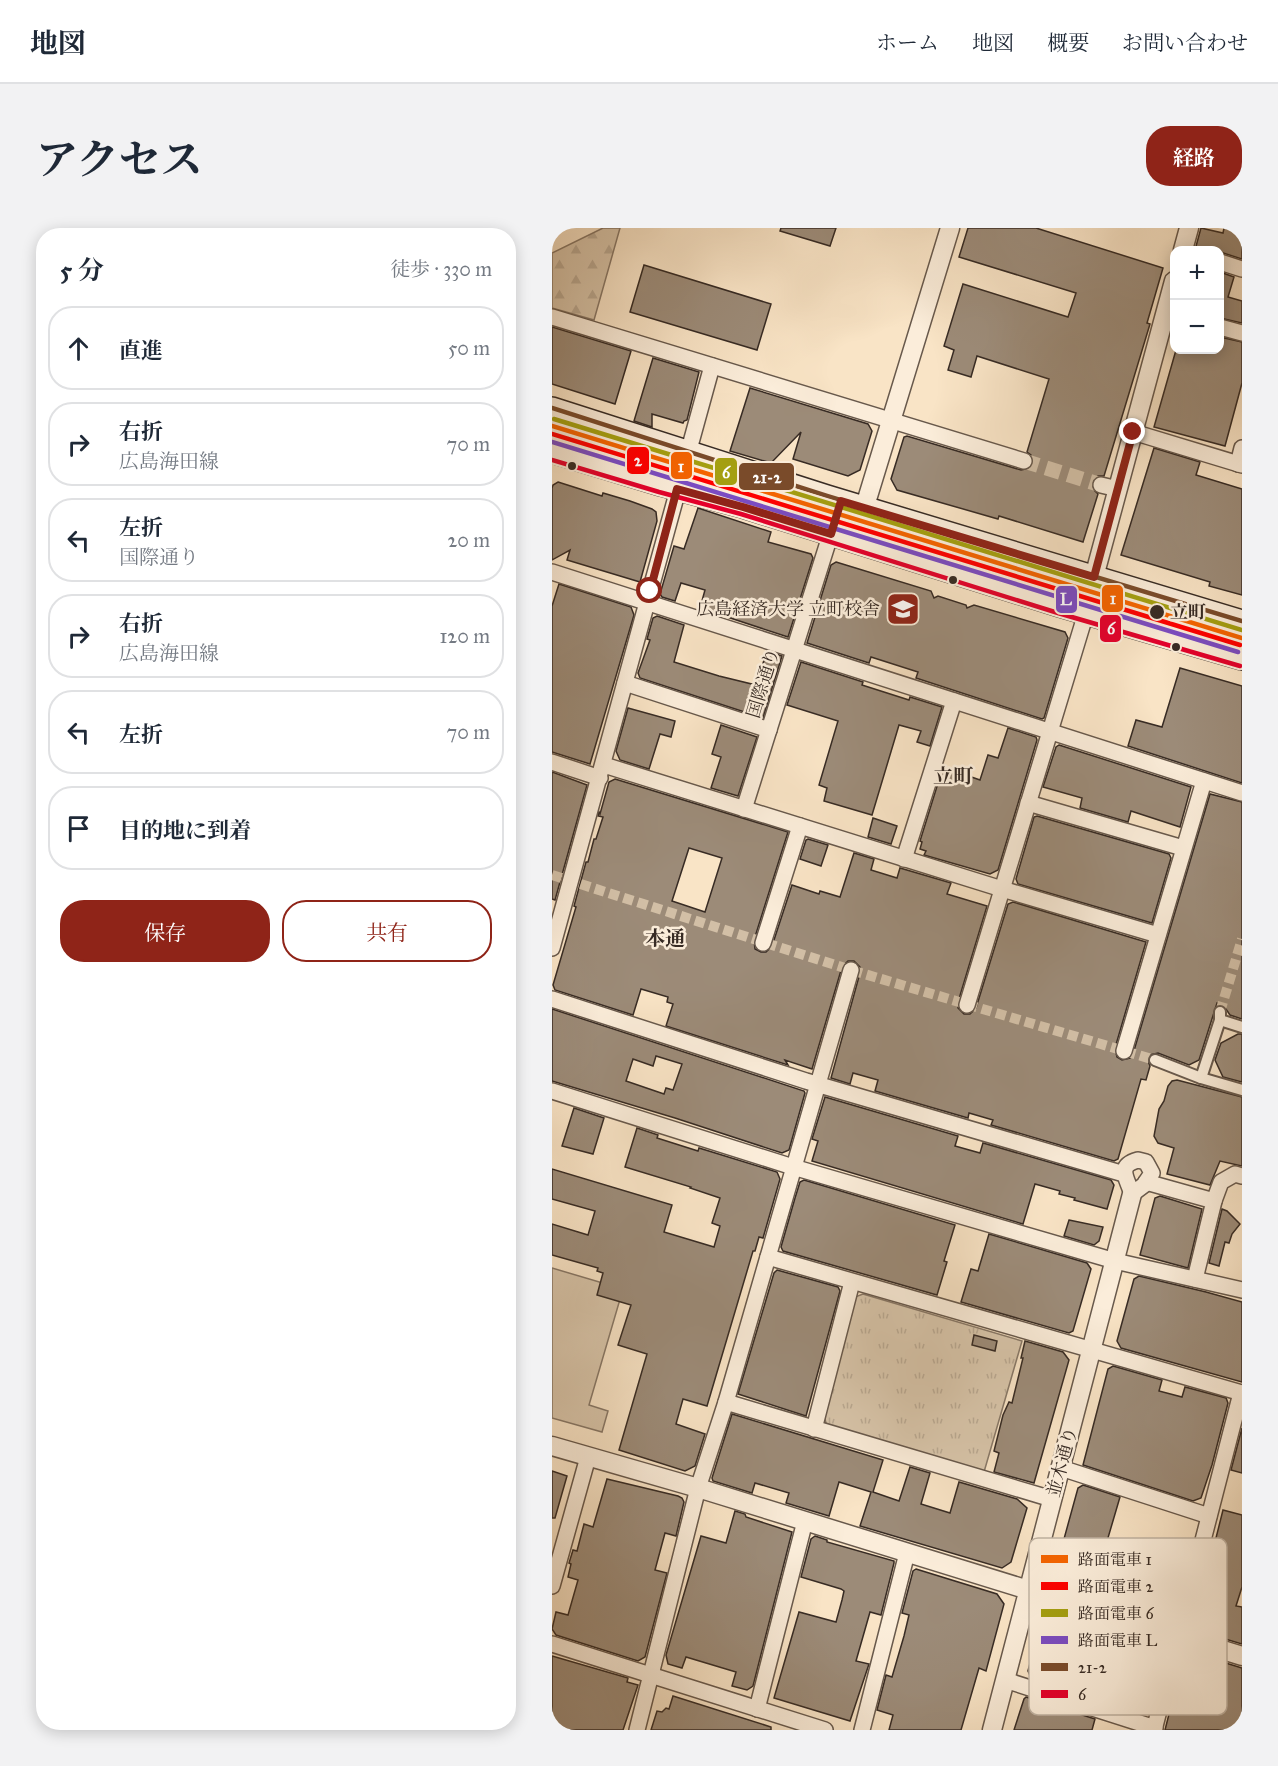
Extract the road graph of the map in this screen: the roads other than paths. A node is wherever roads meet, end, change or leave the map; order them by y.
1 (950, 228) edge
2 (1189, 228) edge
3 (1184, 246) edge
4 (1224, 263) edge
5 (1242, 268) edge
6 (1170, 313) edge
7 (552, 316) edge
8 (1224, 328) edge
9 (1242, 333) edge
10 (712, 366) junction
11 (552, 408) edge
12 (892, 421) junction
13 (1133, 432) junction
14 (1242, 448) edge
15 (687, 451) junction
16 (552, 452) edge
17 (1024, 461) tunnel mouth
18 (1240, 464) edge
19 (677, 489) junction
20 (841, 501) junction
21 (865, 508) junction
22 (831, 534) junction
23 (854, 542) junction
24 (552, 572) edge
25 (1094, 577) junction
26 (646, 603) junction
27 (1086, 613) junction
28 (1242, 621) edge
29 (794, 650) junction
30 (1242, 659) edge
31 (625, 683) junction
32 (954, 701) junction
33 (769, 730) junction
34 (1050, 732) junction
35 (552, 762) edge
36 (602, 771) junction
37 (1204, 781) junction
38 (1242, 793) edge
39 (1028, 803) junction
40 (744, 809) junction
41 (800, 826) junction
42 (1183, 848) junction
43 (904, 859) junction
44 (1002, 889) junction
45 (1158, 935) junction
46 (763, 943) dead end
47 (552, 948) edge
48 (851, 970) dead end
49 (552, 999) edge
50 (967, 1005) dead end
51 (1242, 1027) edge
52 (1124, 1051) dead end
53 (1155, 1060) tunnel mouth
54 (1201, 1078) junction
55 (817, 1084) junction
56 (1242, 1090) edge
57 (552, 1091) edge
58 (793, 1167) junction
59 (1124, 1174) junction
60 (1242, 1176) edge
61 (1146, 1182) junction
62 (1132, 1194) junction
63 (1214, 1201) junction
64 (768, 1257) junction
65 (1115, 1261) junction
66 (1195, 1279) junction
67 (852, 1282) junction
68 (1242, 1290) edge
69 (1092, 1350) junction
70 (1242, 1393) edge
71 (726, 1402) junction
72 (814, 1429) junction
73 (552, 1446) edge
74 (588, 1457) junction
75 (1061, 1468) junction
76 (698, 1488) junction
77 (1052, 1499) junction
78 (1209, 1516) junction
79 (805, 1521) junction
80 (1042, 1538) edge
81 (1203, 1538) edge
82 (907, 1553) junction
83 (552, 1586) edge
84 (1029, 1590) joint
85 (552, 1644) edge
86 (1227, 1651) edge
87 (1242, 1656) edge
88 (651, 1675) junction
89 (1005, 1680) junction
90 (1029, 1688) edge
91 (757, 1709) junction
92 (1112, 1715) edge
93 (1155, 1729) edge
94 (637, 1730) edge
95 (825, 1730) edge
96 (862, 1730) edge
97 (992, 1730) edge

1 - 12 street
2 - 3 street
4 - 5 street
6 - 13 street
7 - 10 street
8 - 9 street
10 - 12 street
10 - 15 street
11 - 15 main road
12 - 17 street
12 - 21 street
13 - 18 street
13 - 25 street
14 - 18 street
15 - 19 street
15 - 20 main road
16 - 19 main road
19 - 22 main road
19 - 26 street
20 - 21 main road
20 - 22 street, 国際通り
21 - 23 street
21 - 25 main road
22 - 23 main road
22 - 29 street, 国際通り
23 - 27 main road
24 - 26 street
25 - 27 street
25 - 28 main road
26 - 29 street
26 - 31 street
27 - 30 main road
27 - 34 street
29 - 32 street
29 - 33 street, 国際通り
31 - 33 street
31 - 36 street
32 - 34 street
32 - 43 street
33 - 40 street, 国際通り
34 - 37 street
34 - 39 street
35 - 36 street
36 - 40 street
36 - 47 street
37 - 38 street
37 - 42 street
39 - 42 street
39 - 44 street
40 - 41 street
41 - 43 street
41 - 46 street
42 - 45 street
43 - 44 street
44 - 45 street
44 - 50 street
45 - 52 street
48 - 55 street
49 - 55 street
51 - 54 street
53 - 54 street
54 - 56 street
55 - 58 street
55 - 59 street
57 - 58 street
58 - 64 street
58 - 65 street
59 - 61 street
59 - 62 street
60 - 63 street
61 - 62 street
61 - 63 street
62 - 65 street, 並木通り
63 - 66 street
64 - 67 street
64 - 71 street
65 - 66 street
65 - 69 street, 並木通り
66 - 68 street
67 - 69 street
67 - 72 street
69 - 70 street
69 - 75 street, 並木通り
70 - 78 street
71 - 72 street
71 - 76 street
72 - 77 street
73 - 74 street
74 - 76 street
74 - 83 street
75 - 77 street, 並木通り
75 - 78 street
76 - 79 street
76 - 88 street
77 - 80 street, 並木通り
78 - 81 street
79 - 82 street
79 - 91 street
82 - 84 street
82 - 96 street
84 - 89 street, 並木通り
85 - 88 street
86 - 87 street
88 - 91 street
88 - 94 street
89 - 90 street
89 - 97 street, 並木通り
91 - 95 street
92 - 93 street

